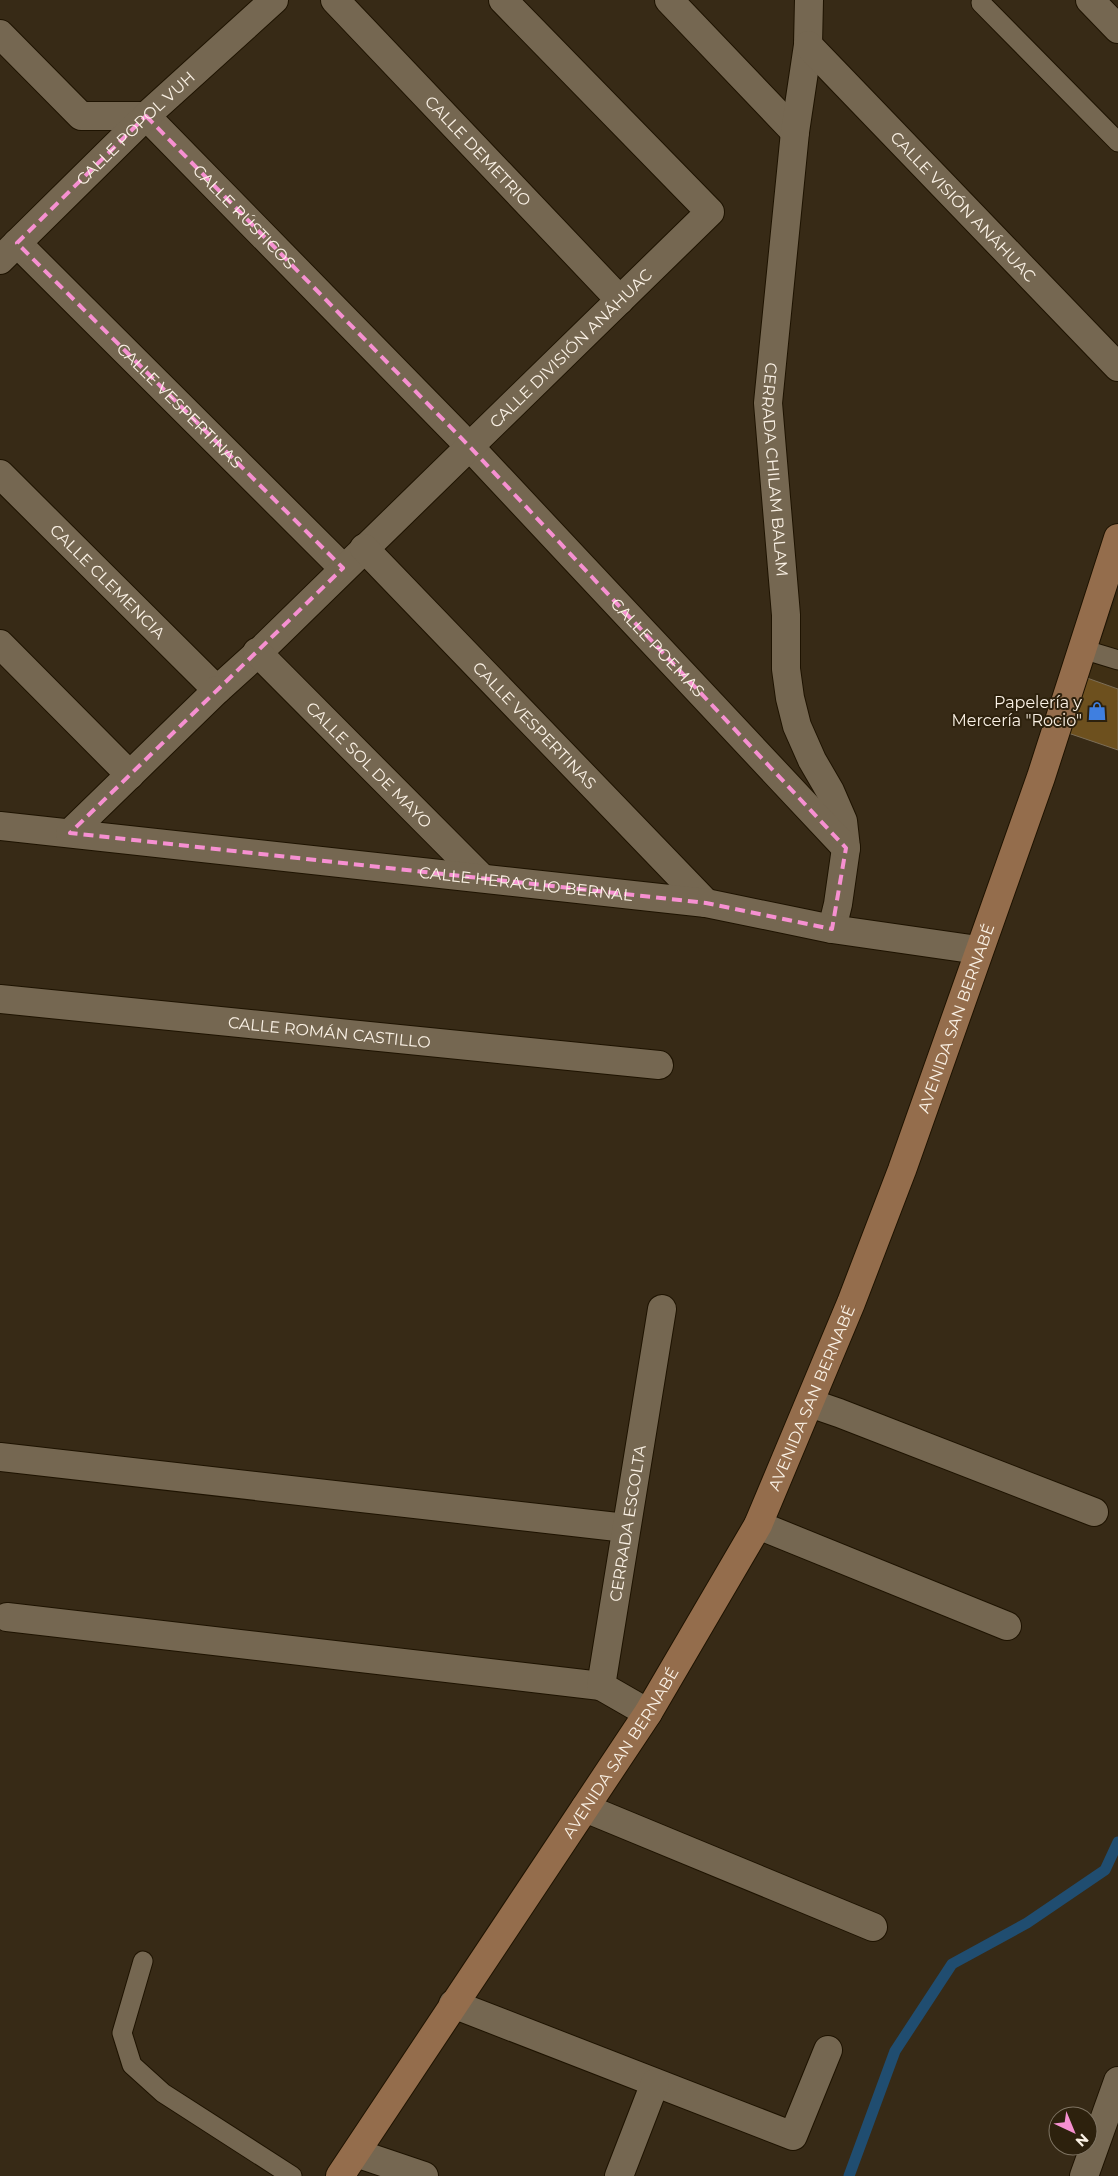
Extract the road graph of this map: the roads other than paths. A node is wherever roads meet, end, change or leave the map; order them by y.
1 (274, 0) edge
2 (335, 0) edge
3 (503, 0) edge
4 (669, 0) edge
5 (809, 0) edge
6 (1090, 0) edge
7 (980, 3) dead end
8 (1118, 29) edge
9 (0, 34) edge
10 (808, 45) junction
11 (146, 116) junction
12 (795, 132) junction
13 (1118, 142) edge
14 (8, 251) edge
15 (620, 300) junction
16 (1118, 368) edge
17 (470, 447) junction
18 (0, 474) edge
19 (1118, 538) edge
20 (364, 548) junction
21 (343, 568) junction
22 (0, 644) edge
23 (1082, 649) junction
24 (257, 652) junction
25 (1118, 660) edge
26 (217, 690) junction
27 (130, 775) junction
28 (0, 826) edge
29 (70, 833) junction
30 (846, 848) junction
31 (481, 877) junction
32 (706, 903) junction
33 (832, 929) junction
34 (978, 950) junction
35 (0, 999) edge
36 (659, 1065) dead end
37 (662, 1309) dead end
38 (810, 1403) junction
39 (0, 1457) edge
40 (1094, 1512) dead end
41 (758, 1525) junction
42 (626, 1528) junction
43 (7, 1617) dead end
44 (1007, 1626) dead end
45 (601, 1686) junction
46 (648, 1713) junction
47 (585, 1808) junction
48 (873, 1926) dead end
49 (143, 1962) dead end
50 (453, 2004) junction
51 (828, 2050) dead end
52 (1118, 2081) edge
53 (655, 2083) junction
54 (356, 2152) junction
55 (292, 2176) edge
56 (340, 2176) edge
57 (424, 2176) edge
58 (620, 2176) edge
59 (1084, 2176) edge

1 - 11 street, CALLE POPOL VUH
2 - 15 street, CALLE DEMETRIO
3 - 15 street, CALLE DIVISIÓN ANÁHUAC
4 - 12 street
5 - 10 street, CERRADA CHILAM BALAM
6 - 8 street
7 - 13 lane
9 - 11 street
10 - 12 street, CERRADA CHILAM BALAM
10 - 16 street, CALLE VISIÓN ANÁHUAC
11 - 14 street, CALLE POPOL VUH
11 - 17 street, CALLE RÚSTICOS
12 - 30 street, CERRADA CHILAM BALAM
14 - 21 street, CALLE VESPERTINAS
15 - 17 street, CALLE DIVISIÓN ANÁHUAC
17 - 20 street, CALLE DIVISIÓN ANÁHUAC
17 - 30 street, CALLE POEMAS
18 - 26 street, CALLE CLEMENCIA
19 - 23 main road, AVENIDA SAN BERNABÉ
20 - 21 street, CALLE DIVISIÓN ANÁHUAC
20 - 32 street, CALLE VESPERTINAS
21 - 24 street, CALLE DIVISIÓN ANÁHUAC
22 - 27 street
23 - 25 lane
23 - 34 main road, AVENIDA SAN BERNABÉ
24 - 26 street, CALLE DIVISIÓN ANÁHUAC
24 - 31 street, CALLE SOL DE MAYO
26 - 27 street, CALLE DIVISIÓN ANÁHUAC
27 - 29 street, CALLE DIVISIÓN ANÁHUAC
28 - 29 street, CALLE HERACLIO BERNAL
29 - 31 street, CALLE HERACLIO BERNAL
30 - 33 street, CERRADA CHILAM BALAM
31 - 32 street, CALLE HERACLIO BERNAL
32 - 33 street, CALLE HERACLIO BERNAL
33 - 34 street, CALLE HERACLIO BERNAL
34 - 38 main road, AVENIDA SAN BERNABÉ
35 - 36 street, CALLE ROMÁN CASTILLO
37 - 42 street, CERRADA ESCOLTA
38 - 40 street
38 - 41 main road, AVENIDA SAN BERNABÉ
39 - 42 street
41 - 44 street
41 - 46 main road, AVENIDA SAN BERNABÉ
42 - 45 street, CERRADA ESCOLTA
43 - 45 street
45 - 46 street
46 - 47 main road, AVENIDA SAN BERNABÉ
47 - 48 street
47 - 50 main road, AVENIDA SAN BERNABÉ
49 - 55 lane
50 - 53 street
50 - 54 main road, AVENIDA SAN BERNABÉ
51 - 53 street
52 - 59 street
53 - 58 street
54 - 56 main road, AVENIDA SAN BERNABÉ
54 - 57 street

